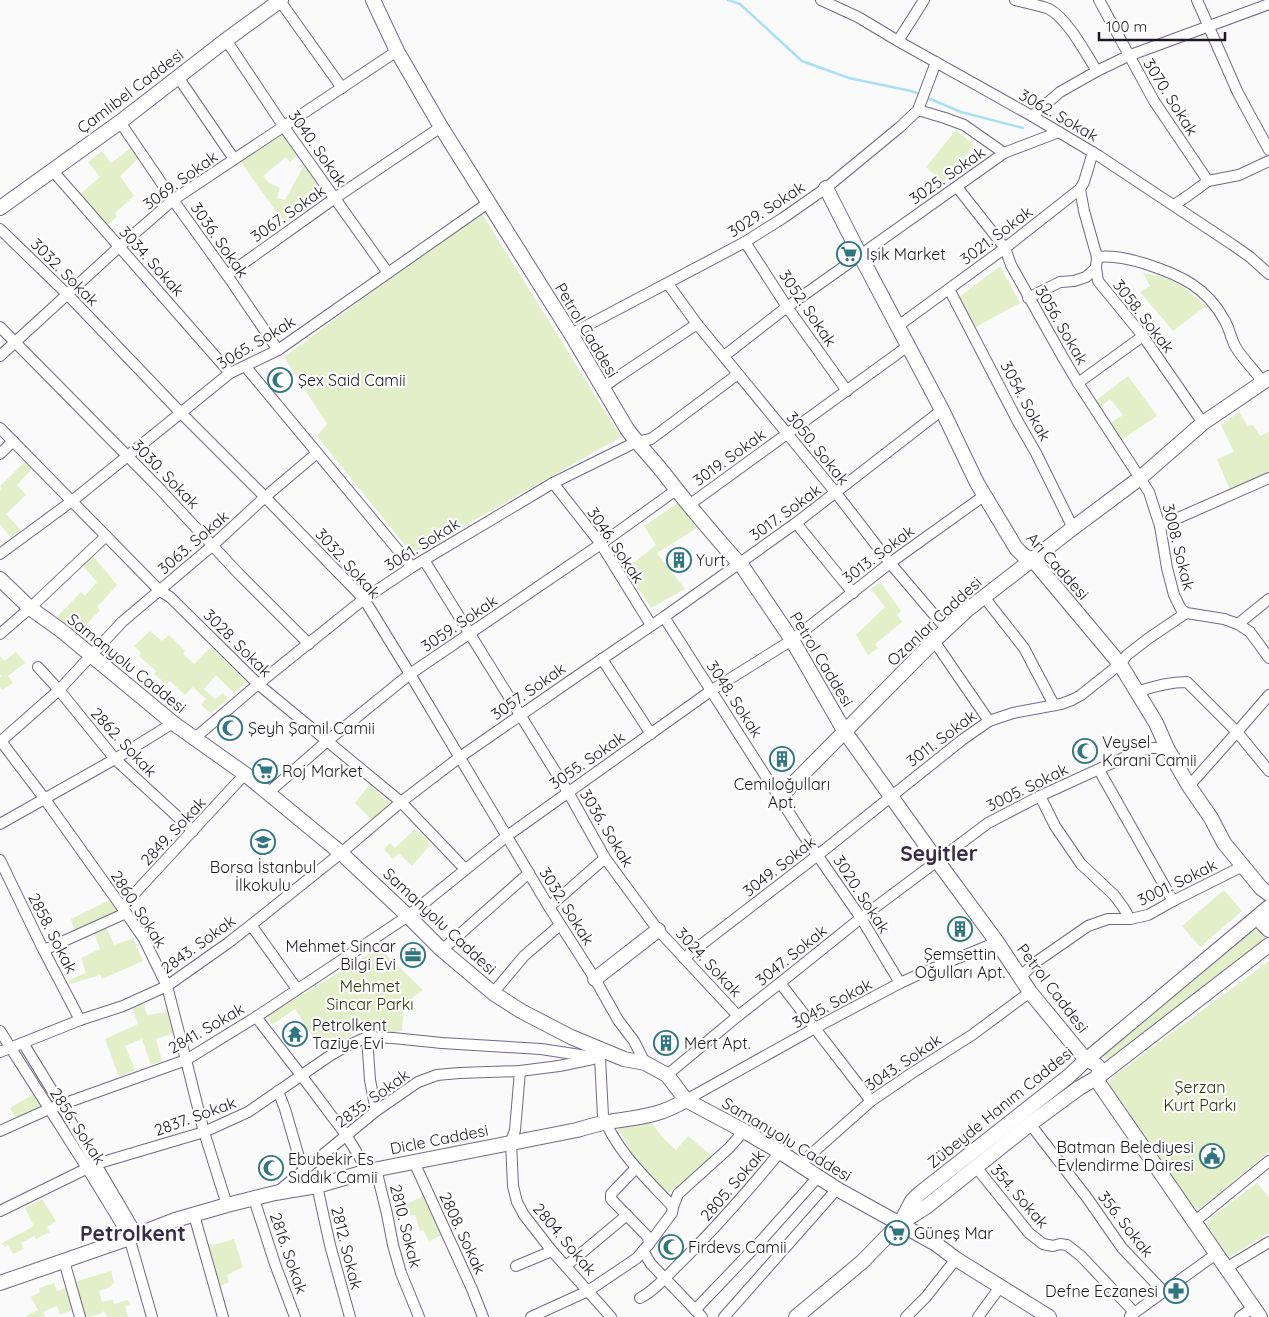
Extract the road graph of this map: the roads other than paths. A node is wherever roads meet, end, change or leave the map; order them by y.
1 (373, 0) edge
2 (821, 0) edge
3 (924, 0) edge
4 (1015, 0) edge
5 (1099, 0) edge
6 (1197, 0) edge
7 (280, 1) edge
8 (1269, 4) edge
9 (1209, 26) junction
10 (226, 40) junction
11 (898, 41) junction
12 (396, 51) junction
13 (1128, 56) junction
14 (936, 62) junction
15 (1097, 71) junction
16 (178, 77) junction
17 (342, 88) junction
18 (918, 110) junction
19 (1032, 116) junction
20 (120, 122) junction
21 (284, 127) junction
22 (441, 127) junction
23 (1059, 132) junction
24 (1269, 150) edge
25 (1093, 152) junction
26 (1004, 153) junction
27 (234, 159) junction
28 (1269, 161) edge
29 (52, 170) junction
30 (1208, 181) junction
31 (957, 187) junction
32 (826, 188) junction
33 (1080, 189) junction
34 (335, 198) junction
35 (173, 200) junction
36 (488, 203) junction
37 (1174, 204) junction
38 (0, 208) edge
39 (0, 229) edge
40 (745, 242) junction
41 (119, 247) junction
42 (1005, 248) junction
43 (860, 255) junction
44 (1097, 257) junction
45 (1096, 268) junction
46 (388, 273) junction
47 (1269, 274) edge
48 (226, 275) junction
49 (668, 284) junction
50 (949, 289) junction
51 (68, 295) junction
52 (1028, 298) junction
53 (787, 307) junction
54 (697, 324) junction
55 (0, 326) edge
56 (898, 326) junction
57 (571, 334) junction
58 (1143, 336) junction
59 (16, 343) junction
60 (908, 346) junction
61 (278, 350) junction
62 (0, 356) edge
63 (724, 356) junction
64 (245, 366) junction
65 (230, 373) junction
66 (738, 374) junction
67 (1266, 380) edge
68 (1078, 383) junction
69 (602, 388) junction
70 (847, 391) junction
71 (942, 410) junction
72 (180, 412) junction
73 (1203, 423) junction
74 (0, 428) edge
75 (787, 433) junction
76 (13, 441) junction
77 (636, 442) junction
78 (0, 454) edge
79 (317, 454) junction
80 (127, 456) junction
81 (1140, 478) junction
82 (1269, 478) edge
83 (553, 483) junction
84 (676, 490) junction
85 (836, 493) junction
86 (985, 495) junction
87 (265, 497) junction
88 (72, 501) junction
89 (689, 505) junction
90 (796, 523) junction
91 (1160, 526) junction
92 (1073, 528) junction
93 (106, 536) junction
94 (601, 544) junction
95 (212, 546) junction
96 (0, 554) edge
97 (424, 560) junction
98 (1033, 560) junction
99 (740, 563) junction
100 (890, 563) junction
101 (412, 567) junction
102 (0, 579) edge
103 (160, 590) junction
104 (852, 593) junction
105 (984, 597) junction
106 (1269, 599) edge
107 (364, 600) junction
108 (30, 608) junction
109 (1186, 612) junction
110 (664, 617) junction
111 (1238, 624) junction
112 (651, 626) junction
113 (946, 630) junction
114 (0, 634) edge
115 (469, 634) junction
116 (792, 640) junction
117 (934, 641) junction
118 (310, 644) junction
119 (91, 655) junction
120 (1269, 658) edge
121 (602, 659) junction
122 (1120, 664) junction
123 (38, 667) dead end
124 (410, 674) junction
125 (258, 684) junction
126 (60, 690) junction
127 (712, 690) junction
128 (1137, 692) junction
129 (1269, 695) edge
130 (1054, 705) junction
131 (520, 715) junction
132 (989, 721) junction
133 (172, 723) junction
134 (845, 732) junction
135 (1237, 732) junction
136 (651, 734) junction
137 (195, 738) junction
138 (0, 741) edge
139 (326, 742) junction
140 (1167, 748) junction
141 (460, 757) junction
142 (115, 759) junction
143 (1099, 770) junction
144 (1269, 771) edge
145 (245, 774) junction
146 (1189, 786) junction
147 (568, 792) junction
148 (268, 793) junction
149 (891, 796) junction
150 (1040, 796) junction
151 (780, 797) junction
152 (44, 798) junction
153 (401, 802) junction
154 (0, 824) edge
155 (193, 831) junction
156 (507, 836) junction
157 (341, 853) junction
158 (818, 856) junction
159 (605, 858) junction
160 (0, 860) edge
161 (938, 862) junction
162 (1243, 866) junction
163 (465, 869) junction
164 (529, 873) junction
165 (1269, 894) edge
166 (1172, 900) junction
167 (549, 907) junction
168 (1266, 909) edge
169 (124, 910) junction
170 (408, 916) junction
171 (861, 918) junction
172 (1130, 919) junction
173 (250, 925) junction
174 (560, 926) junction
175 (658, 930) junction
176 (1269, 930) edge
177 (997, 942) junction
178 (1269, 945) edge
179 (44, 950) junction
180 (442, 950) junction
181 (684, 958) junction
182 (1020, 977) junction
183 (595, 979) junction
184 (780, 983) junction
185 (900, 983) junction
186 (167, 986) junction
187 (297, 989) junction
188 (1030, 992) junction
189 (493, 993) junction
190 (738, 1016) junction
191 (256, 1017) junction
192 (80, 1020) junction
193 (816, 1028) junction
194 (0, 1031) edge
195 (367, 1037) junction
196 (22, 1042) junction
197 (5, 1050) edge
198 (600, 1058) junction
199 (624, 1059) junction
200 (186, 1060) junction
201 (645, 1063) junction
202 (1082, 1063) junction
203 (520, 1071) junction
204 (302, 1075) junction
205 (667, 1075) junction
206 (1093, 1080) junction
207 (278, 1092) junction
208 (686, 1100) junction
209 (871, 1101) junction
210 (61, 1105) junction
211 (49, 1109) junction
212 (376, 1111) junction
213 (606, 1122) junction
214 (1030, 1124) junction
215 (0, 1131) edge
216 (744, 1131) junction
217 (204, 1132) junction
218 (346, 1135) junction
219 (511, 1142) junction
220 (780, 1152) junction
221 (414, 1162) junction
222 (1269, 1162) edge
223 (799, 1165) junction
224 (91, 1166) junction
225 (976, 1167) junction
226 (636, 1168) junction
227 (304, 1169) junction
228 (372, 1170) junction
229 (818, 1177) junction
230 (317, 1186) junction
231 (837, 1189) junction
232 (274, 1193) junction
233 (254, 1199) junction
234 (227, 1206) junction
235 (673, 1207) junction
236 (0, 1211) edge
237 (194, 1215) junction
238 (627, 1215) junction
239 (1194, 1222) junction
240 (899, 1224) junction
241 (133, 1236) junction
242 (1269, 1242) edge
243 (646, 1248) junction
244 (552, 1251) junction
245 (1216, 1254) junction
246 (956, 1258) junction
247 (64, 1261) junction
248 (516, 1266) dead end
249 (566, 1266) junction
250 (1226, 1268) junction
251 (664, 1278) junction
252 (0, 1283) edge
253 (1000, 1286) junction
254 (588, 1291) junction
255 (1164, 1292) junction
256 (640, 1298) dead end
257 (1257, 1312) edge
258 (699, 1314) edge
259 (538, 1315) edge
260 (1132, 1315) edge
261 (149, 1316) edge
262 (80, 1317) edge
263 (223, 1317) edge
264 (295, 1317) edge
265 (350, 1317) edge
266 (420, 1317) edge
267 (483, 1317) edge
268 (611, 1317) edge
269 (724, 1317) edge
270 (796, 1317) edge
271 (906, 1317) edge
272 (978, 1317) edge
273 (1049, 1317) edge
274 (1240, 1317) edge

1 - 12 street, Petrol Caddesi
2 - 11 street, 3062. Sokak
3 - 11 street
4 - 15 street
5 - 13 street, 3070. Sokak
6 - 9 street
7 - 10 street, Çamlıbel Caddesi
7 - 17 street
8 - 9 street
9 - 13 street
9 - 24 street
10 - 16 street, Çamlıbel Caddesi
10 - 21 street, 3040. Sokak
11 - 14 street, 3062. Sokak
12 - 17 street, 3069. Sokak
12 - 22 street, Petrol Caddesi
13 - 15 street
13 - 30 street, 3070. Sokak
14 - 18 street, 3029. Sokak
14 - 19 street, 3062. Sokak
15 - 19 street
16 - 20 street, Çamlıbel Caddesi
16 - 27 street
17 - 21 street, 3069. Sokak
18 - 26 street
18 - 32 street, 3029. Sokak
19 - 23 street, 3062. Sokak
20 - 29 street, Çamlıbel Caddesi
20 - 35 street, 3036. Sokak
21 - 27 street, 3069. Sokak
21 - 34 street, 3040. Sokak
22 - 34 street, 3067. Sokak
22 - 36 street, Petrol Caddesi
23 - 25 street, 3062. Sokak
23 - 26 street, 3025. Sokak
25 - 33 street
25 - 37 street, 3062. Sokak
26 - 31 street, 3025. Sokak
27 - 35 street, 3069. Sokak
28 - 30 street
29 - 38 street, Çamlıbel Caddesi
29 - 41 street, 3034. Sokak
30 - 37 street
31 - 42 street, 3056. Sokak
31 - 43 street, 3025. Sokak
32 - 40 street, 3029. Sokak
32 - 43 street, Arı Caddesi
33 - 42 street, 3021. Sokak
33 - 44 street, 3058. Sokak
34 - 46 street, 3040. Sokak
34 - 48 street, 3067. Sokak
35 - 41 street, 3069. Sokak
35 - 48 street, 3036. Sokak
36 - 46 street, 3065. Sokak
36 - 57 street, Petrol Caddesi
37 - 47 street, 3062. Sokak
39 - 51 street, 3032. Sokak
40 - 49 street, 3029. Sokak
40 - 53 street, 3052. Sokak
41 - 51 street, 3069. Sokak
41 - 65 street, 3034. Sokak
42 - 50 street, 3021. Sokak
42 - 52 street, 3056. Sokak
43 - 53 street, 3025. Sokak
43 - 56 street, Arı Caddesi
44 - 45 street, 3058. Sokak
44 - 67 street
45 - 52 street
45 - 58 street, 3058. Sokak
46 - 61 street, 3065. Sokak
48 - 61 street, 3036. Sokak
49 - 54 street, 3050. Sokak
49 - 57 street, 3029. Sokak
50 - 56 street, 3021. Sokak
50 - 92 street, 3054. Sokak
51 - 59 street, 3069. Sokak
51 - 72 street, 3032. Sokak
52 - 68 street, 3056. Sokak
53 - 63 street, 3025. Sokak
53 - 70 street, 3052. Sokak
54 - 63 street, 3050. Sokak
54 - 69 street
55 - 59 street, 3030. Sokak
56 - 60 street, Arı Caddesi
57 - 69 street, Petrol Caddesi
58 - 68 street
58 - 73 street, 3058. Sokak
59 - 62 street, 3069. Sokak
59 - 80 street, 3030. Sokak
60 - 70 street, 3019. Sokak
60 - 71 street, Arı Caddesi
61 - 64 street, 3065. Sokak
63 - 66 street, 3050. Sokak
64 - 65 street, 3065. Sokak
64 - 79 street
65 - 72 street, 3065. Sokak
66 - 75 street, 3050. Sokak
66 - 77 street, 3061. Sokak
67 - 73 street, Ozanlar Caddesi
68 - 81 street, 3056. Sokak
69 - 77 street, Petrol Caddesi
70 - 75 street, 3019. Sokak
71 - 85 street, 3017. Sokak
71 - 86 street, Arı Caddesi
72 - 80 street, 3065. Sokak
72 - 87 street, 3032. Sokak
73 - 81 street, Ozanlar Caddesi
74 - 76 street, 3028. Sokak
75 - 85 street, 3050. Sokak
75 - 89 street, 3019. Sokak
76 - 78 street
76 - 88 street, 3028. Sokak
77 - 83 street, 3061. Sokak
77 - 84 street, Petrol Caddesi
79 - 87 street, 3063. Sokak
79 - 101 street
80 - 88 street, 3065. Sokak
80 - 95 street, 3030. Sokak
81 - 91 street, 3008. Sokak
81 - 92 street, Ozanlar Caddesi
82 - 91 street
83 - 94 street, 3046. Sokak
83 - 97 street, 3061. Sokak
84 - 89 street, Petrol Caddesi
84 - 94 street, 3059. Sokak
85 - 90 street, 3017. Sokak
85 - 100 street, 3050. Sokak
86 - 98 street, Arı Caddesi
86 - 100 street, 3013. Sokak
87 - 95 street, 3063. Sokak
87 - 107 street, 3032. Sokak
88 - 93 street, 3028. Sokak
88 - 96 street, 3065. Sokak
89 - 99 street, Petrol Caddesi
90 - 99 street, 3017. Sokak
90 - 104 street
91 - 109 street, 3008. Sokak
92 - 98 street, Ozanlar Caddesi
93 - 103 street, 3028. Sokak
93 - 108 street
94 - 112 street, 3046. Sokak
94 - 115 street, 3059. Sokak
95 - 103 street, 3063. Sokak
95 - 118 street, 3030. Sokak
97 - 101 street, 3061. Sokak
97 - 115 street, 3036. Sokak
98 - 105 street, Ozanlar Caddesi
98 - 122 street, Arı Caddesi
99 - 110 street, 3057. Sokak
99 - 116 street, Petrol Caddesi
100 - 104 street, 3013. Sokak
100 - 113 street, 3050. Sokak
101 - 107 street, 3061. Sokak
102 - 108 street, Samanyolu Caddesi
103 - 119 street, 3063. Sokak
103 - 125 street, 3028. Sokak
104 - 116 street, 3013. Sokak
105 - 113 street, Ozanlar Caddesi
105 - 130 street
106 - 111 street
107 - 118 street, 3061. Sokak
107 - 124 street, 3032. Sokak
108 - 114 street
108 - 119 street, Samanyolu Caddesi
109 - 111 street, 3008. Sokak
109 - 122 street, 3011. Sokak
110 - 112 street, 3057. Sokak
110 - 127 street, 3048. Sokak
111 - 120 street, 3008. Sokak
112 - 121 street, 3057. Sokak
113 - 117 street, Ozanlar Caddesi
115 - 124 street, 3059. Sokak
115 - 131 street, 3036. Sokak
116 - 127 street, 3055. Sokak
116 - 134 street, Petrol Caddesi
117 - 132 street
117 - 134 street, Ozanlar Caddesi
118 - 125 street, 3061. Sokak
119 - 126 street, 3063. Sokak
119 - 133 street, Samanyolu Caddesi
121 - 131 street, 3057. Sokak
121 - 136 street
122 - 128 street, Arı Caddesi
122 - 130 street, 3011. Sokak
123 - 126 street, 2862. Sokak
124 - 139 street, 3059. Sokak
124 - 141 street, 3032. Sokak
125 - 137 street, 3061. Sokak
125 - 139 street, 3028. Sokak
126 - 138 street, 3063. Sokak
126 - 142 street, 2862. Sokak
127 - 136 street, 3055. Sokak
127 - 151 street, 3048. Sokak
128 - 135 street
128 - 140 street, Arı Caddesi
129 - 135 street
130 - 132 street, 3011. Sokak
131 - 141 street, 3057. Sokak
131 - 147 street, 3036. Sokak
132 - 149 street, 3011. Sokak
133 - 137 street, Samanyolu Caddesi
133 - 142 street
134 - 149 street, Petrol Caddesi
134 - 151 street, Ozanlar Caddesi
135 - 144 street
135 - 146 street
136 - 147 street, 3055. Sokak
137 - 145 street, Samanyolu Caddesi
138 - 152 street, 2860. Sokak
139 - 148 street, 3059. Sokak
139 - 153 street, 3028. Sokak
140 - 143 street, 3005. Sokak
140 - 146 street, Arı Caddesi
141 - 153 street, 3057. Sokak
141 - 156 street, 3032. Sokak
142 - 152 street
142 - 155 street, 2862. Sokak
143 - 150 street, 3005. Sokak
143 - 166 street
145 - 148 street, Samanyolu Caddesi
145 - 155 street, 2849. Sokak
146 - 162 street, Arı Caddesi
147 - 156 street, 3055. Sokak
147 - 159 street, 3036. Sokak
148 - 157 street, Samanyolu Caddesi
149 - 158 street, 3049. Sokak
149 - 161 street, Petrol Caddesi
150 - 161 street, 3005. Sokak
150 - 172 street
151 - 158 street, 3020. Sokak
152 - 154 street
152 - 169 street, 2860. Sokak
153 - 157 street, 3057. Sokak
153 - 163 street, 3028. Sokak
155 - 169 street, 2849. Sokak
156 - 163 street, 3055. Sokak
156 - 164 street, 3032. Sokak
157 - 170 street, Samanyolu Caddesi
157 - 173 street, 2843. Sokak
158 - 171 street, 3020. Sokak
158 - 181 street, 3049. Sokak
159 - 167 street
159 - 175 street, 3036. Sokak
160 - 179 street, 2858. Sokak
161 - 171 street, 3047. Sokak
161 - 177 street, Petrol Caddesi
162 - 165 street, Arı Caddesi
162 - 166 street, 3001. Sokak
163 - 170 street, 3055. Sokak
164 - 167 street, 3032. Sokak
164 - 180 street
166 - 172 street, 3001. Sokak
167 - 174 street, 3032. Sokak
168 - 176 street
168 - 202 street, Zübeyde Hanım Caddesi
169 - 179 street, 2849. Sokak
169 - 186 street, 2860. Sokak
170 - 180 street, Samanyolu Caddesi
170 - 187 street, 2841. Sokak
171 - 184 street, 3047. Sokak
171 - 185 street, 3020. Sokak
172 - 182 street, 3001. Sokak
173 - 186 street, 2843. Sokak
173 - 187 street
174 - 183 street, 3032. Sokak
174 - 189 street
175 - 181 street, 3024. Sokak
175 - 183 street
177 - 182 street, Petrol Caddesi
177 - 185 street, 3045. Sokak
178 - 206 street, Zübeyde Hanım Caddesi
179 - 192 street, 2858. Sokak
180 - 189 street, Samanyolu Caddesi
181 - 190 street, 3024. Sokak
182 - 188 street, Petrol Caddesi
183 - 201 street, 3032. Sokak
184 - 190 street, 3047. Sokak
184 - 193 street
185 - 193 street, 3045. Sokak
186 - 192 street, 2843. Sokak
186 - 200 street, 2860. Sokak
187 - 191 street, 2841. Sokak
188 - 202 street, Petrol Caddesi
188 - 209 street, 3043. Sokak
189 - 199 street, Samanyolu Caddesi
190 - 205 street, 3047. Sokak
191 - 200 street, 2841. Sokak
191 - 204 street, 2810. Sokak
192 - 196 street, 2843. Sokak
193 - 208 street, 3045. Sokak
193 - 209 street
194 - 197 street, 2856. Sokak
195 - 198 street, 2837. Sokak
195 - 204 street, 2837. Sokak
195 - 212 street
196 - 197 street, 2843. Sokak
196 - 210 street, 2856. Sokak
197 - 211 street, 2856. Sokak
198 - 199 street, 2835. Sokak
198 - 203 street, 2835. Sokak
198 - 213 street
199 - 201 street, Samanyolu Caddesi
200 - 210 street, 2841. Sokak
200 - 217 street, 2860. Sokak
201 - 205 street, Samanyolu Caddesi
202 - 206 street
202 - 206 street, Petrol Caddesi
202 - 240 street, Zübeyde Hanım Caddesi
203 - 212 street, 2835. Sokak
203 - 219 street, 2804. Sokak
204 - 207 street, 2837. Sokak
204 - 218 street, 2810. Sokak
205 - 208 street, Samanyolu Caddesi
206 - 214 street, Zübeyde Hanım Caddesi
206 - 239 street, Petrol Caddesi
207 - 217 street, 2837. Sokak
207 - 227 street
208 - 213 street, Dicle Caddesi
208 - 216 street, Samanyolu Caddesi
209 - 223 street, 3043. Sokak
210 - 211 street, 2841. Sokak
210 - 224 street, 2856. Sokak
211 - 215 street, 2841. Sokak
211 - 224 street, 2856. Sokak
212 - 218 street, 2835. Sokak
213 - 219 street, Dicle Caddesi
213 - 226 street
214 - 225 street, Zübeyde Hanım Caddesi
214 - 255 street, 356. Sokak
216 - 220 street, Samanyolu Caddesi
216 - 235 street
217 - 224 street, 2837. Sokak
217 - 234 street, 2860. Sokak
218 - 227 street, 2835. Sokak
218 - 228 street, 2810. Sokak
219 - 221 street, Dicle Caddesi
219 - 244 street, 2804. Sokak
220 - 223 street, Samanyolu Caddesi
220 - 251 street, 2805. Sokak
221 - 228 street, Dicle Caddesi
221 - 267 street, 2808. Sokak
222 - 239 street
223 - 229 street, Samanyolu Caddesi
224 - 236 street, 2837. Sokak
224 - 241 street, 2856. Sokak
225 - 240 street, Zübeyde Hanım Caddesi
225 - 260 street, 354. Sokak
226 - 235 street
226 - 238 street
227 - 232 street, 2835. Sokak
228 - 230 street, Dicle Caddesi
228 - 266 street, 2810. Sokak
229 - 231 street, Samanyolu Caddesi
229 - 258 street
230 - 232 street, Dicle Caddesi
230 - 265 street, 2812. Sokak
231 - 240 street, Samanyolu Caddesi
231 - 269 street
232 - 233 street, Dicle Caddesi
233 - 234 street, Dicle Caddesi
233 - 264 street, 2816. Sokak
234 - 237 street, Dicle Caddesi
235 - 243 street
237 - 241 street, Dicle Caddesi
237 - 263 street
238 - 243 street
238 - 249 street
239 - 245 street, Petrol Caddesi
240 - 246 street, Samanyolu Caddesi
240 - 270 street, Zübeyde Hanım Caddesi
241 - 247 street, Dicle Caddesi
241 - 261 street, 2856. Sokak
242 - 250 street
243 - 251 street
243 - 254 street
244 - 248 street
244 - 249 street, 2804. Sokak
245 - 250 street, Petrol Caddesi
245 - 255 street
246 - 253 street, Samanyolu Caddesi
246 - 271 street
247 - 252 street, Dicle Caddesi
247 - 262 street
249 - 254 street, 2804. Sokak
250 - 257 street, Petrol Caddesi
251 - 256 street, 2805. Sokak
251 - 258 street
253 - 272 street
253 - 273 street, Samanyolu Caddesi
254 - 259 street
254 - 268 street, 2804. Sokak
255 - 260 street
257 - 274 street

